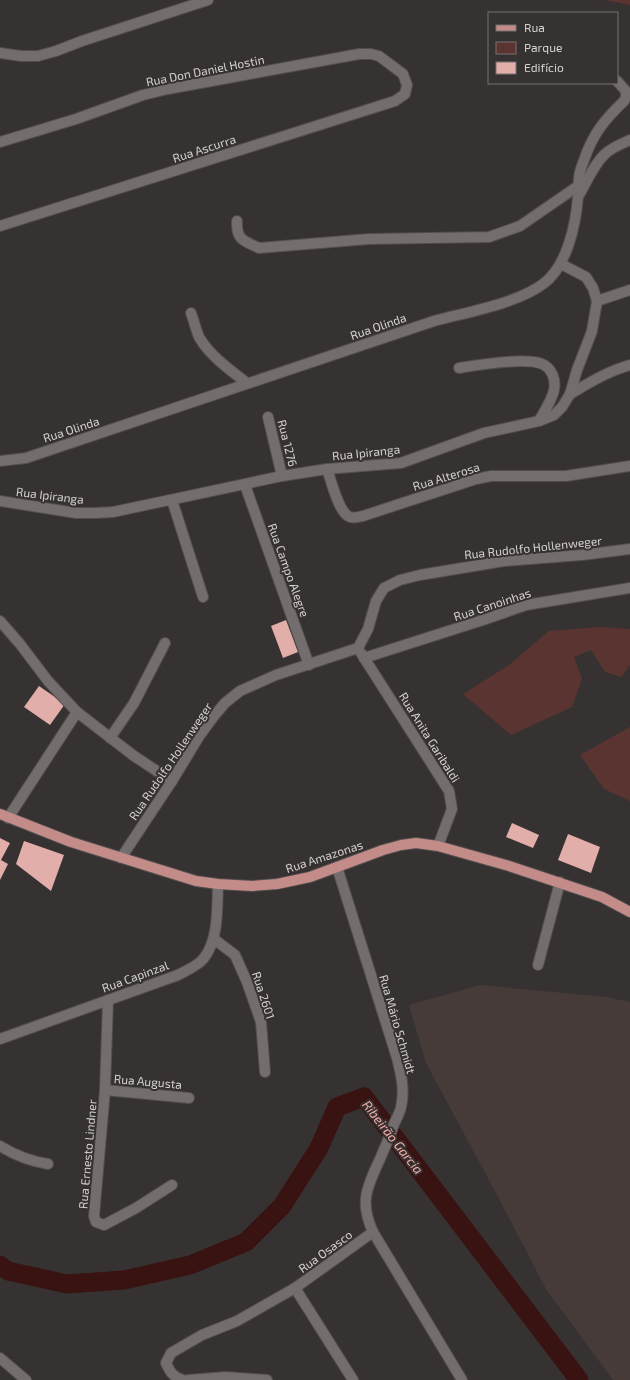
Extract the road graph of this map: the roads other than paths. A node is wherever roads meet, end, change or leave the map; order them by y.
1 (208, 0) edge
2 (0, 53) edge
3 (618, 82) edge
4 (407, 85) joint
5 (630, 140) edge
6 (0, 142) edge
7 (578, 186) junction
8 (578, 197) junction
9 (237, 221) dead end
10 (0, 226) edge
11 (561, 264) junction
12 (630, 290) edge
13 (597, 300) junction
14 (191, 313) dead end
15 (630, 365) edge
16 (458, 368) dead end
17 (246, 383) junction
18 (570, 394) junction
19 (268, 417) dead end
20 (539, 421) junction
21 (1, 458) edge
22 (630, 466) edge
23 (327, 469) junction
24 (282, 476) junction
25 (244, 485) junction
26 (172, 500) junction
27 (0, 501) edge
28 (630, 549) edge
29 (630, 588) edge
30 (202, 597) dead end
31 (0, 621) edge
32 (165, 643) dead end
33 (358, 648) junction
34 (364, 658) junction
35 (309, 665) junction
36 (76, 712) junction
37 (110, 738) junction
38 (172, 781) junction
39 (4, 816) edge
40 (438, 846) junction
41 (121, 858) junction
42 (337, 867) junction
43 (560, 882) junction
44 (218, 884) junction
45 (630, 912) edge
46 (214, 939) junction
47 (538, 965) dead end
48 (108, 1000) junction
49 (0, 1039) edge
50 (265, 1072) dead end
51 (105, 1090) junction
52 (189, 1098) dead end
53 (0, 1146) edge
54 (48, 1164) dead end
55 (172, 1185) dead end
56 (373, 1232) junction
57 (295, 1288) junction
58 (0, 1358) edge
59 (26, 1380) edge
60 (183, 1380) edge
61 (188, 1380) edge
62 (267, 1380) edge
63 (354, 1380) edge
64 (462, 1380) edge

1 - 2 street
3 - 7 street, Rua Olinda
4 - 6 street, Rua Don Daniel Hostin
4 - 10 street, Rua Ascurra
5 - 8 street
7 - 8 street, Rua Olinda
7 - 9 street
8 - 11 street, Rua Olinda
11 - 13 street
11 - 17 street, Rua Olinda
12 - 13 street
13 - 18 street, Rua Ipiranga
14 - 17 street
15 - 18 street
16 - 20 street
17 - 21 street, Rua Olinda
18 - 20 street, Rua Ipiranga
19 - 24 street, Rua 1276
20 - 23 street, Rua Ipiranga
22 - 23 street, Rua Alterosa
23 - 24 street, Rua Ipiranga
24 - 25 street, Rua Ipiranga
25 - 26 street, Rua Ipiranga
25 - 35 street, Rua Campo Alegre
26 - 27 street, Rua Ipiranga
26 - 30 street
28 - 33 street, Rua Rudolfo Hollenweger
29 - 34 street, Rua Canoinhas
31 - 36 street
32 - 37 street
33 - 34 street, Rua Anita Garibaldi
33 - 35 street, Rua Rudolfo Hollenweger
34 - 40 street, Rua Anita Garibaldi
35 - 38 street, Rua Rudolfo Hollenweger
36 - 37 street
36 - 39 street
37 - 38 street
38 - 41 street, Rua Rudolfo Hollenweger
39 - 41 main road, Rua Amazonas
40 - 42 main road, Rua Amazonas
40 - 43 main road, Rua Amazonas
41 - 44 main road, Rua Amazonas
42 - 44 main road, Rua Amazonas
42 - 56 street, Rua Mário Schmidt
43 - 45 main road, Rua Amazonas
43 - 47 street
44 - 46 street, Rua Capinzal
46 - 48 street, Rua Capinzal
46 - 50 street, Rua 2601
48 - 49 street, Rua Capinzal
48 - 51 street, Rua Ernesto Lindner
51 - 52 street, Rua Augusta
51 - 55 street, Rua Ernesto Lindner
53 - 54 street
56 - 57 street, Rua Osasco
56 - 64 street
57 - 60 street, Rua Osasco
57 - 63 street
58 - 59 street
61 - 62 street

